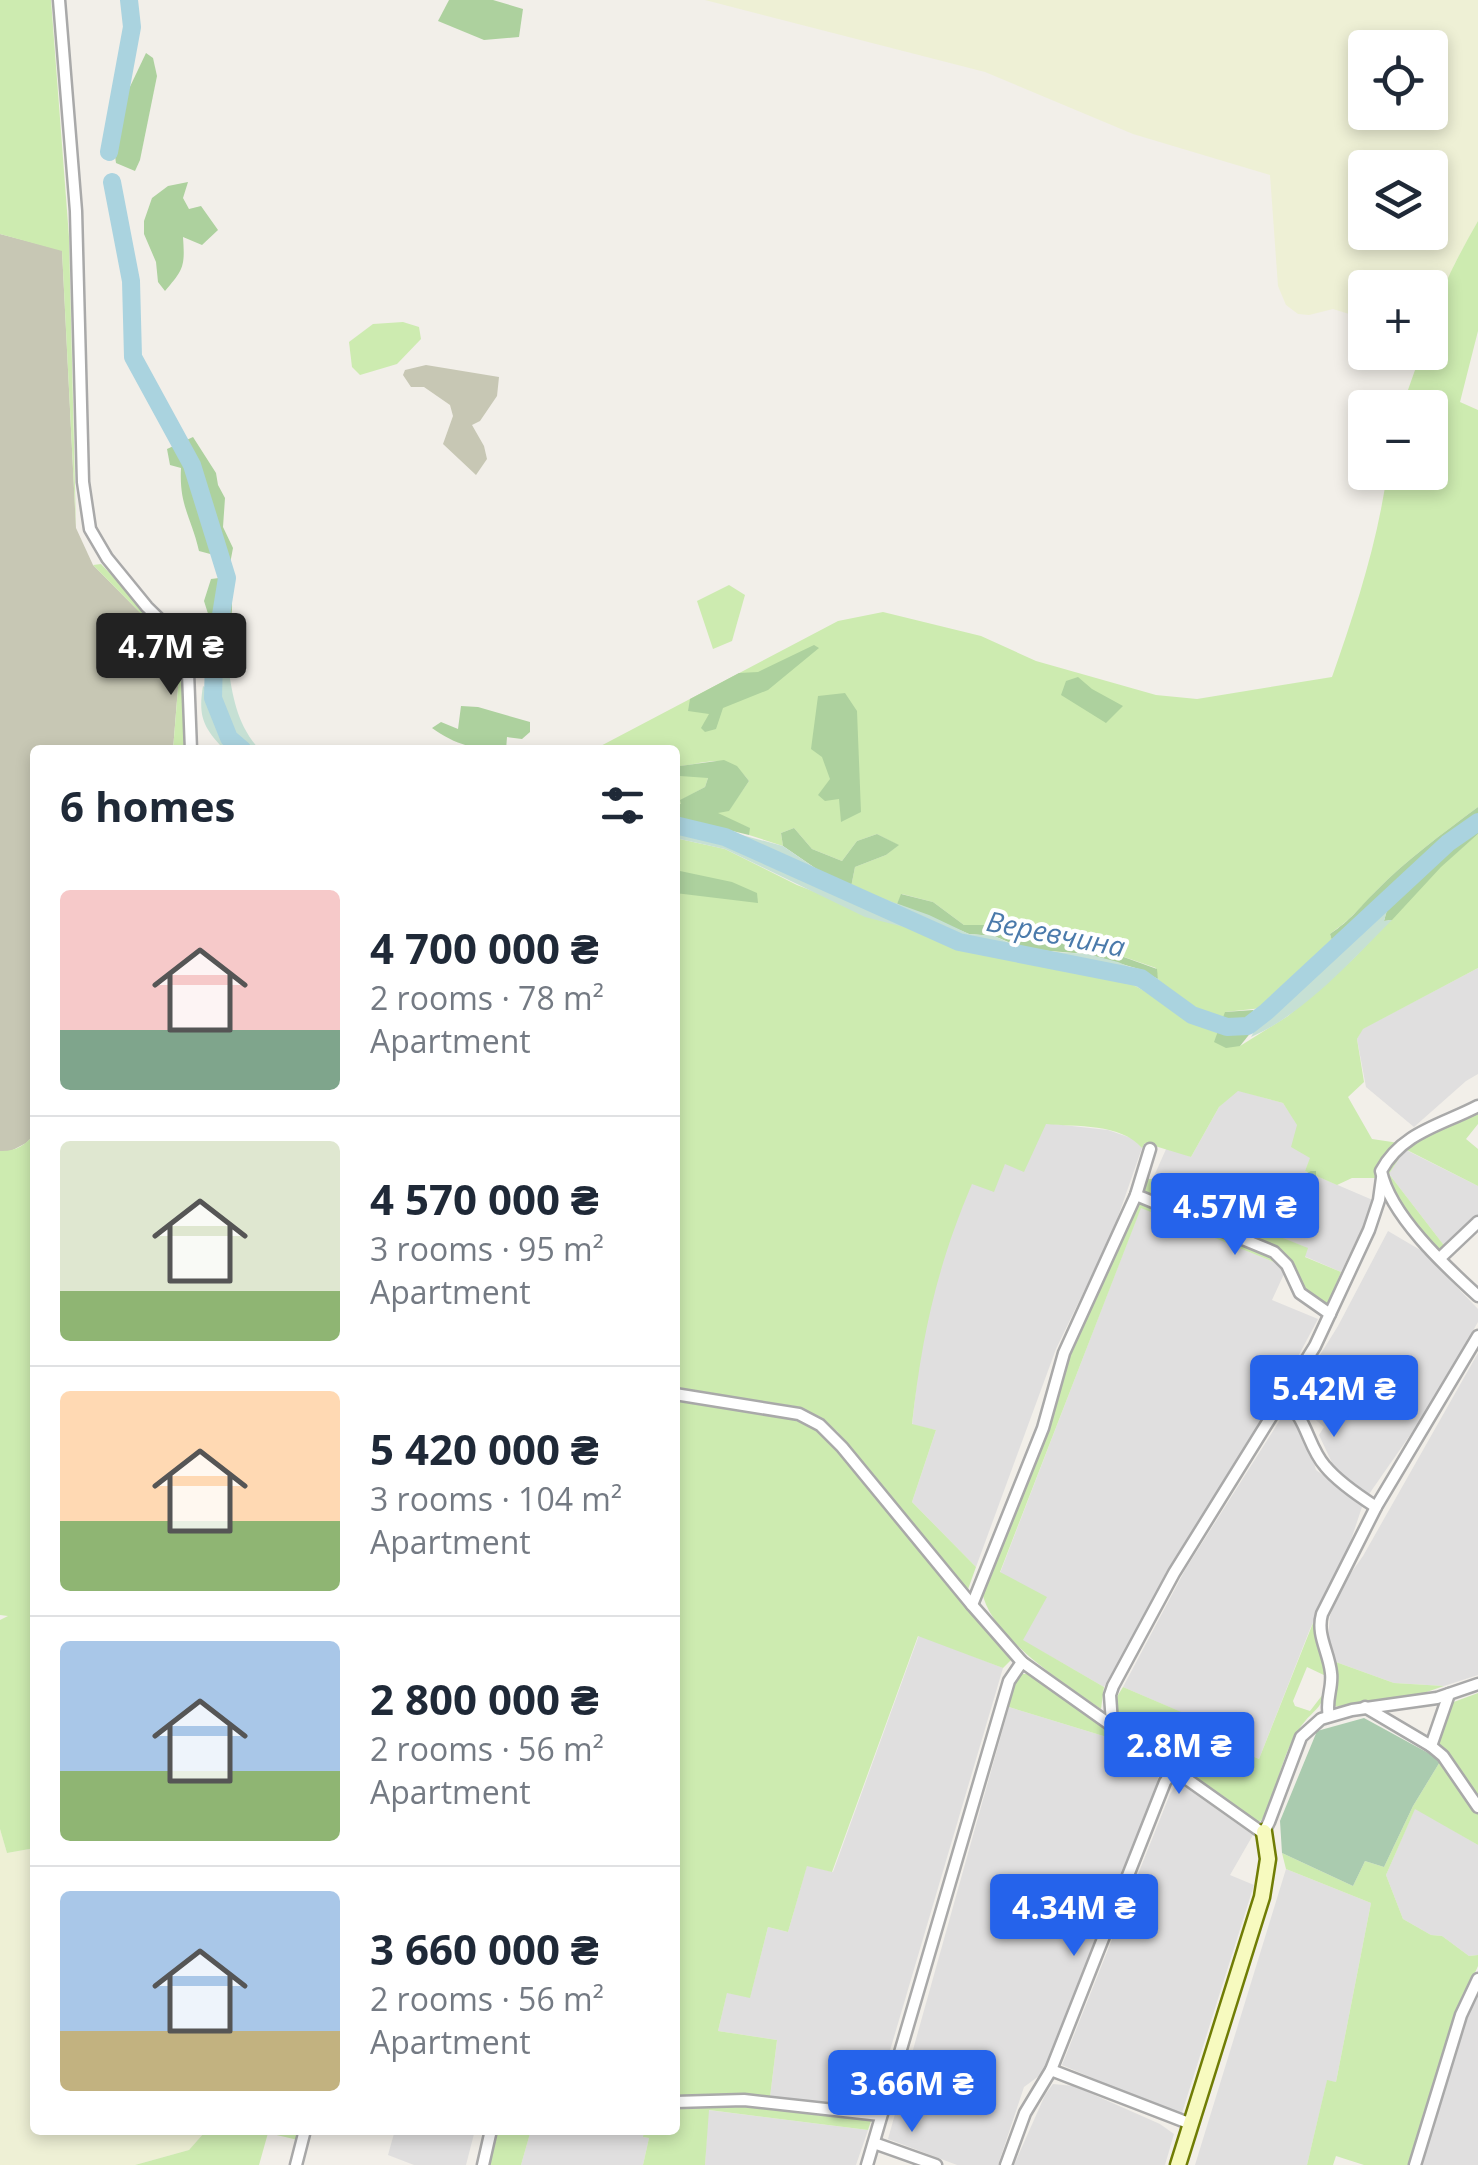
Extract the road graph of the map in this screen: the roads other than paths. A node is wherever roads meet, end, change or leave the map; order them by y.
1 (58, 0) edge
2 (191, 745) edge
3 (1478, 1106) edge
4 (1150, 1149) dead end
5 (1381, 1174) junction
6 (1136, 1196) junction
7 (1478, 1222) edge
8 (1440, 1258) junction
9 (1478, 1296) edge
10 (1330, 1314) junction
11 (1478, 1336) edge
12 (680, 1395) edge
13 (1282, 1399) junction
14 (1376, 1507) junction
15 (972, 1606) junction
16 (1022, 1662) junction
17 (1478, 1684) edge
18 (1449, 1694) junction
19 (1366, 1708) junction
20 (1329, 1716) junction
21 (1112, 1723) junction
22 (1431, 1746) junction
23 (1174, 1769) junction
24 (1478, 1807) edge
25 (1264, 1832) junction
26 (1478, 1980) edge
27 (1051, 2070) junction
28 (680, 2102) edge
29 (880, 2115) junction
30 (1191, 2124) junction
31 (304, 2135) edge
32 (490, 2135) edge
33 (874, 2143) junction
34 (296, 2165) edge
35 (483, 2165) edge
36 (867, 2165) edge
37 (936, 2165) edge
38 (1006, 2165) edge
39 (1178, 2165) edge
40 (1415, 2165) edge

1 - 2 street
3 - 5 street
4 - 6 street
5 - 8 street
5 - 10 street
6 - 10 street
6 - 15 street
7 - 8 street
8 - 9 street
10 - 13 street
11 - 14 street
12 - 15 street
13 - 14 street
13 - 21 street
14 - 20 street
15 - 16 street
16 - 21 street
16 - 29 street
17 - 18 street
18 - 19 street
18 - 22 street
19 - 20 street
19 - 22 street
20 - 25 street
21 - 23 street
22 - 24 street
23 - 25 street
23 - 27 street
25 - 30 street
26 - 40 street
27 - 30 street
27 - 38 street
28 - 29 street
29 - 33 street
30 - 39 street
31 - 34 street
32 - 35 street
33 - 36 street
33 - 37 street

